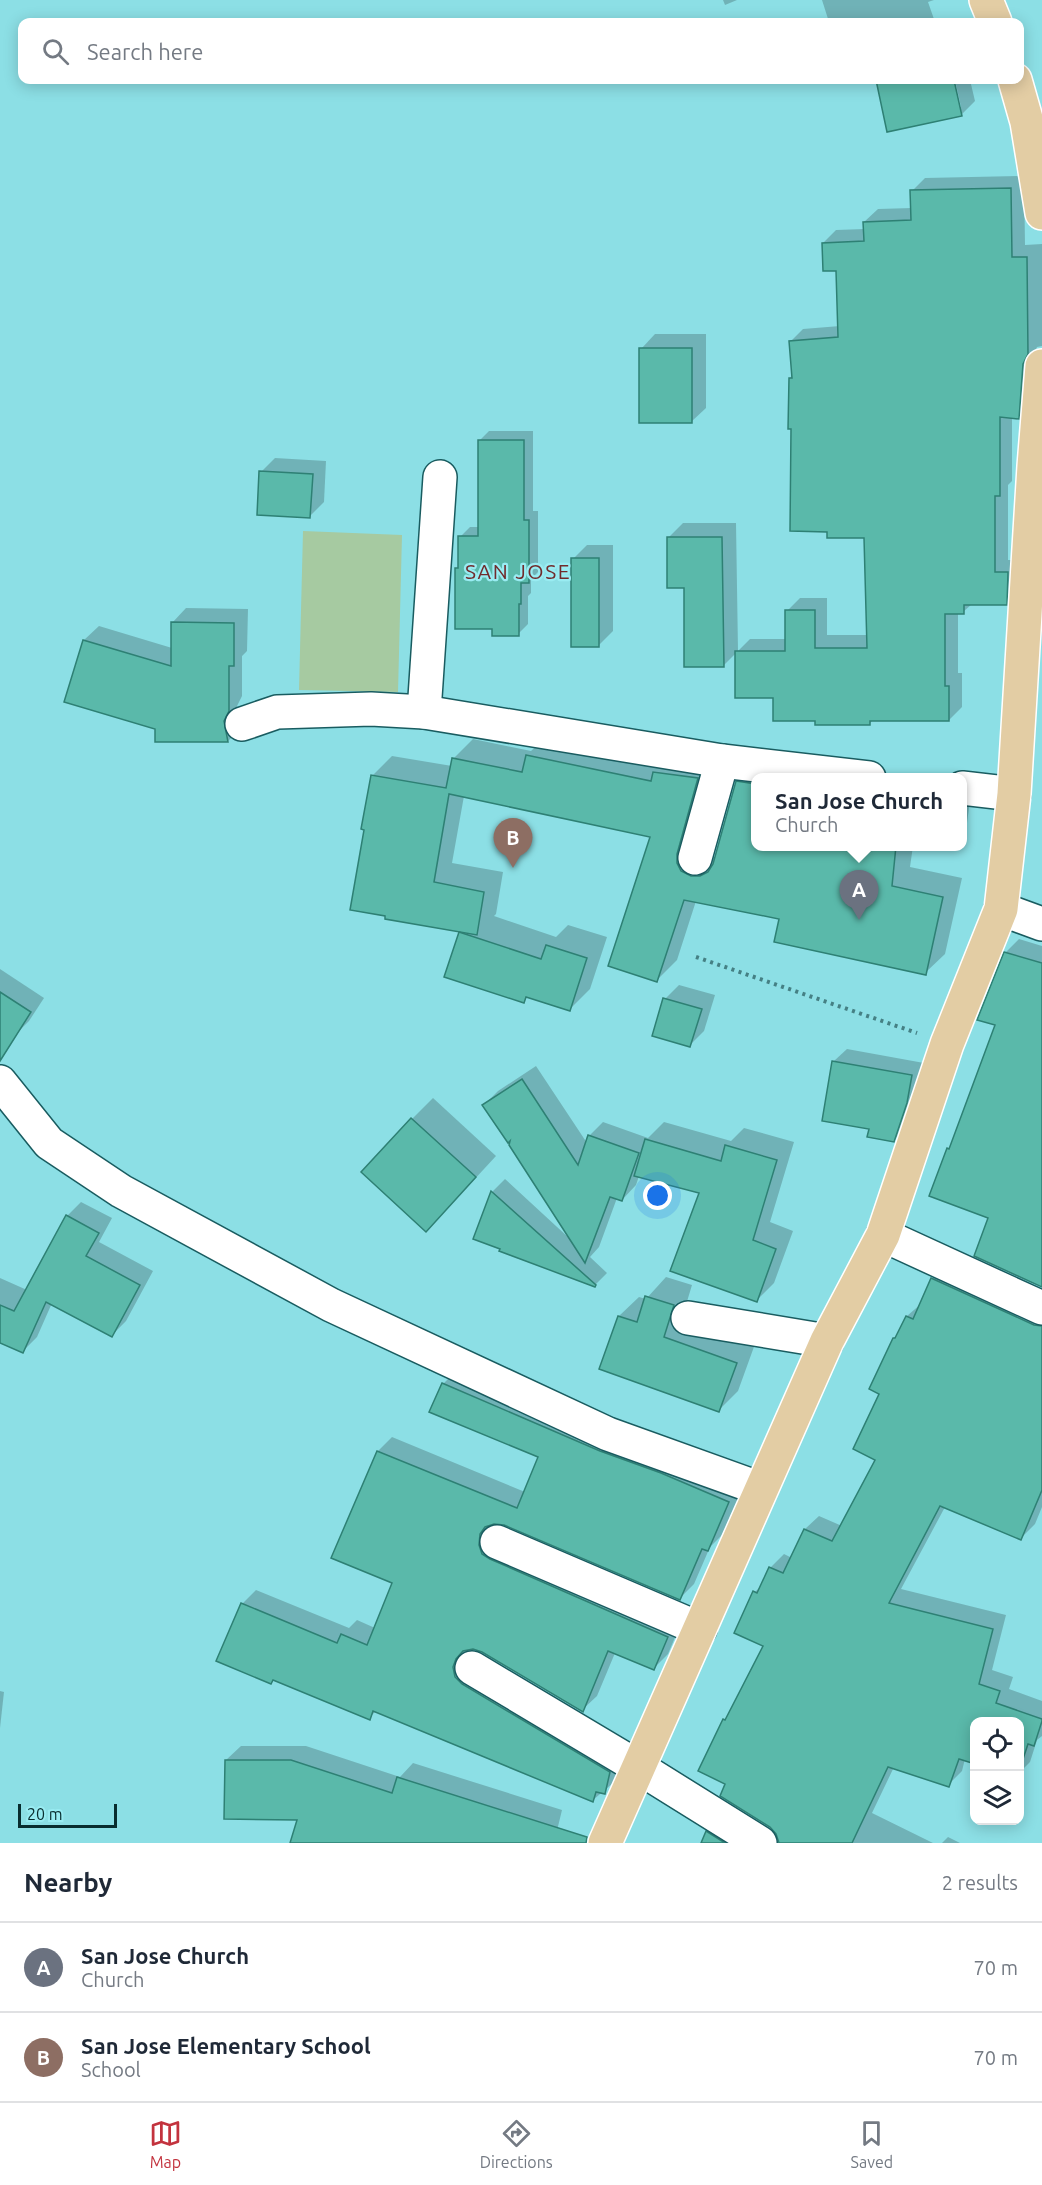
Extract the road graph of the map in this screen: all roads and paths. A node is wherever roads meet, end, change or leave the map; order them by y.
1 (986, 0) edge
2 (993, 18) edge
3 (1016, 84) edge
4 (1042, 213) edge
5 (1042, 366) edge
6 (440, 477) dead end
7 (424, 712) junction
8 (242, 724) dead end
9 (722, 761) junction
10 (832, 773) edge
11 (967, 788) edge
12 (1014, 794) junction
13 (695, 858) dead end
14 (1001, 909) junction
15 (1042, 924) edge
16 (696, 957) dead end
17 (947, 1044) junction
18 (0, 1082) edge
19 (883, 1235) junction
20 (1042, 1308) edge
21 (688, 1318) dead end
22 (827, 1341) junction
23 (761, 1489) junction
24 (497, 1542) dead end
25 (700, 1629) junction
26 (472, 1668) dead end
27 (638, 1767) junction
28 (605, 1843) edge
29 (760, 1843) edge

1 - 2 main road
3 - 4 main road
5 - 12 main road
6 - 7 street
7 - 8 street
7 - 9 street
9 - 10 street
9 - 13 street
11 - 12 street
12 - 14 main road
14 - 15 street
14 - 17 main road
16 - 17 path
17 - 19 main road
18 - 23 street
19 - 20 street
19 - 22 main road
21 - 22 street
22 - 23 main road
23 - 25 main road
24 - 25 street
25 - 27 main road
26 - 27 street
27 - 28 main road
27 - 29 street

